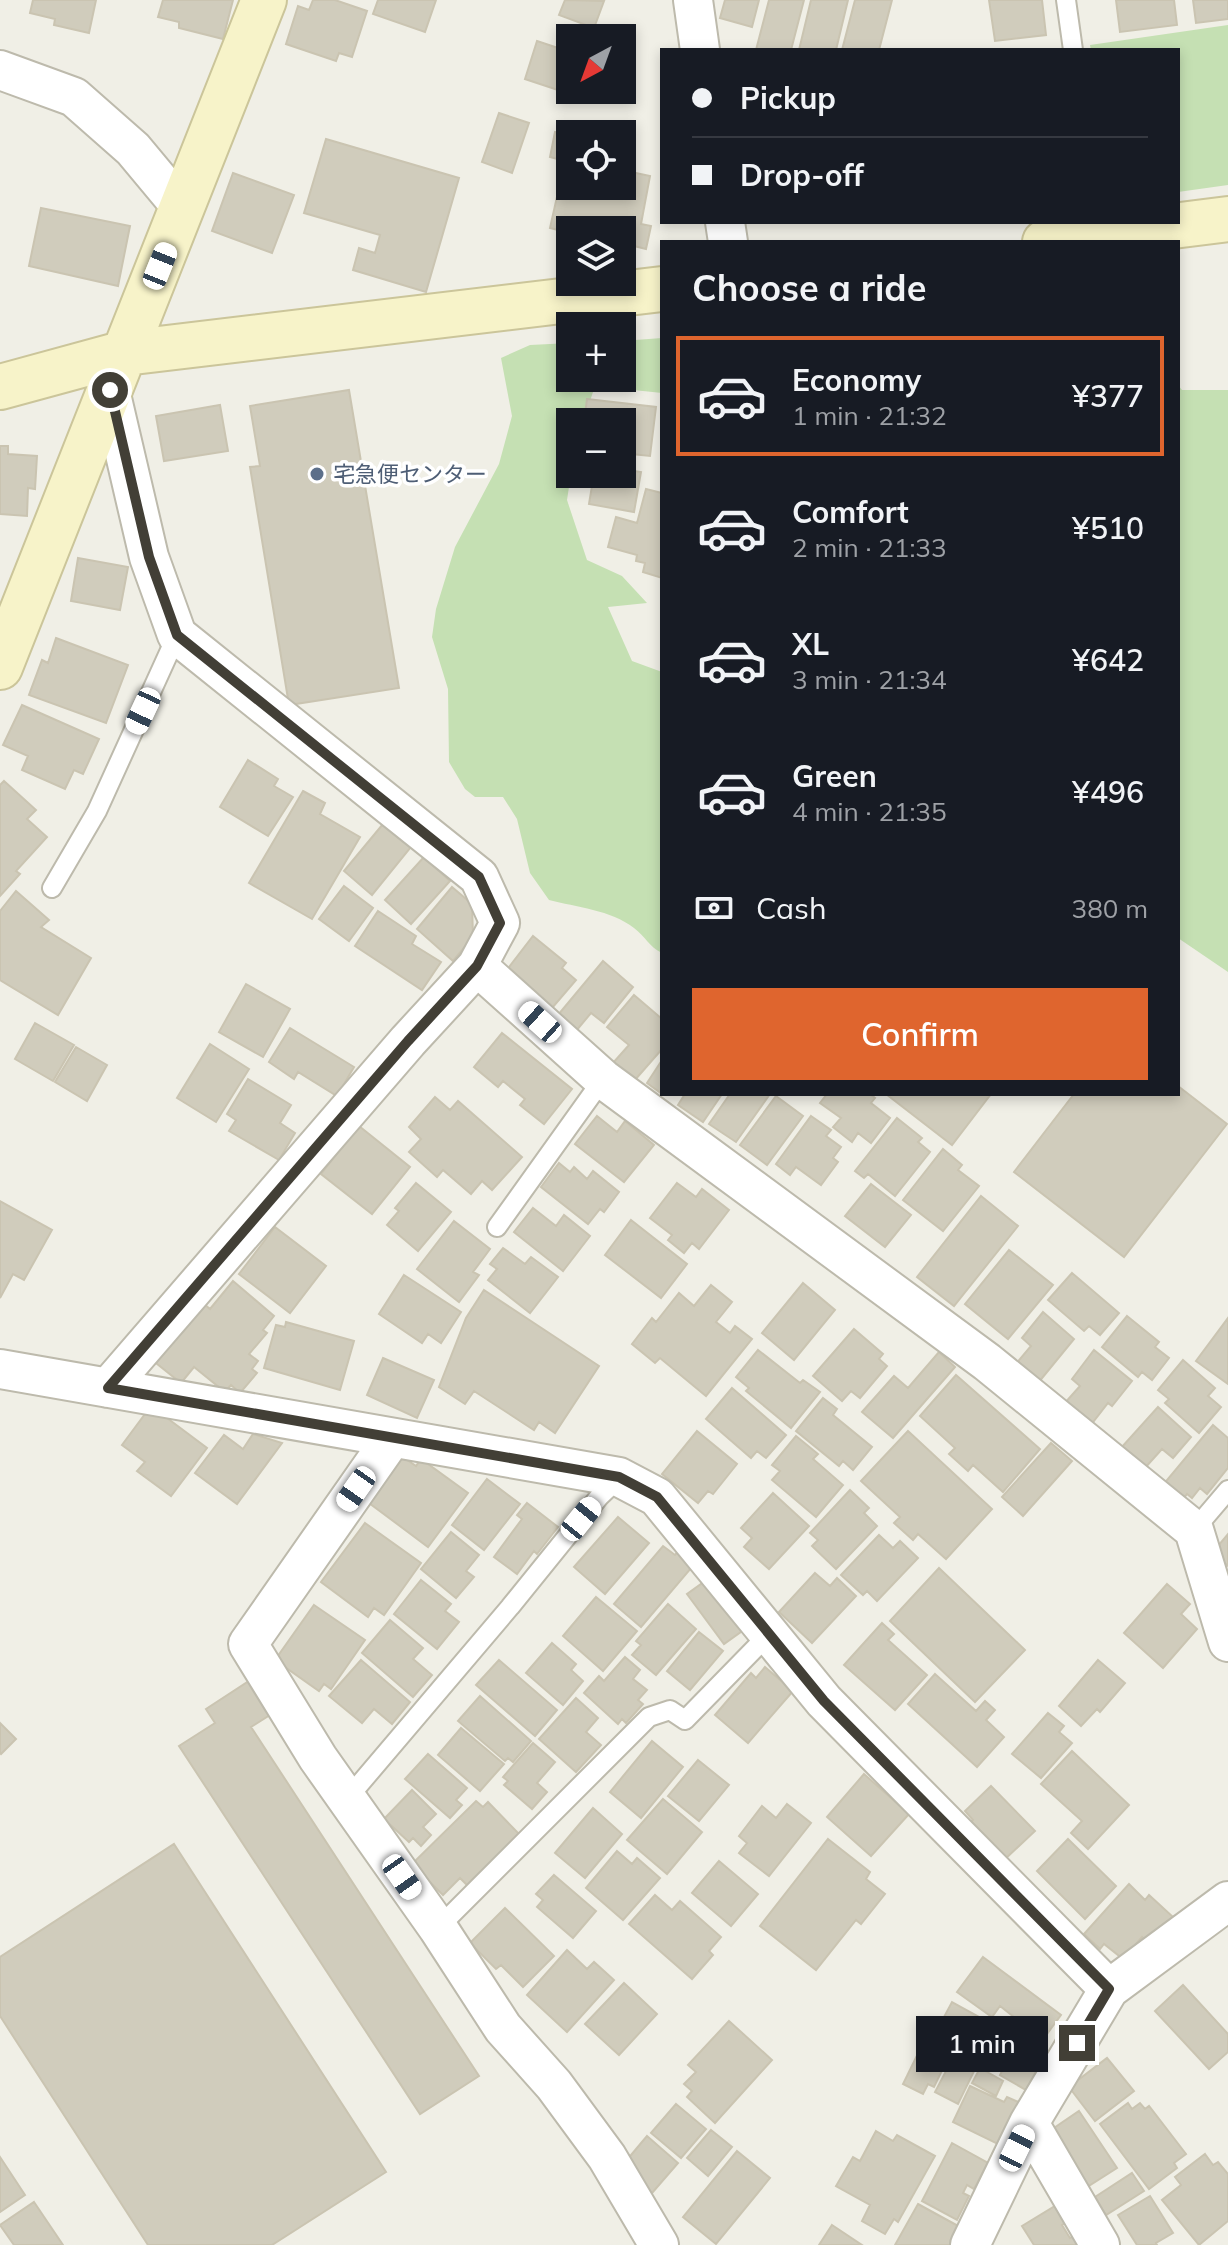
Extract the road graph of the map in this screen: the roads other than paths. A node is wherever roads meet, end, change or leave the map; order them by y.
1 (264, 0) edge
2 (693, 0) edge
3 (1066, 0) edge
4 (700, 48) edge
5 (1073, 48) edge
6 (0, 70) edge
7 (183, 209) junction
8 (1228, 219) edge
9 (1061, 240) edge
10 (660, 289) edge
11 (117, 371) junction
12 (0, 387) edge
13 (177, 635) junction
14 (0, 667) edge
15 (52, 888) dead end
16 (477, 966) junction
17 (603, 1079) junction
18 (497, 1227) dead end
19 (0, 1369) edge
20 (108, 1388) junction
21 (392, 1438) junction
22 (619, 1477) junction
23 (1228, 1490) edge
24 (1194, 1530) junction
25 (770, 1633) junction
26 (1228, 1642) edge
27 (347, 1799) junction
28 (1228, 1901) edge
29 (438, 1928) junction
30 (1109, 1989) junction
31 (1029, 2123) junction
32 (659, 2245) edge
33 (970, 2245) edge
34 (1100, 2245) edge

1 - 7 street
2 - 4 street
3 - 5 lane
6 - 7 street
7 - 11 street
8 - 9 street
10 - 11 street
11 - 12 street
11 - 13 street
11 - 14 street
13 - 15 lane
13 - 16 street
16 - 17 street
16 - 20 street
17 - 18 lane
17 - 24 street
19 - 20 street
20 - 21 street
21 - 22 street
21 - 27 street
22 - 25 street
22 - 27 lane
23 - 24 lane
24 - 26 street
25 - 29 lane
25 - 30 street
27 - 29 street
28 - 30 street
29 - 32 street
30 - 31 street
31 - 33 street
31 - 34 street

